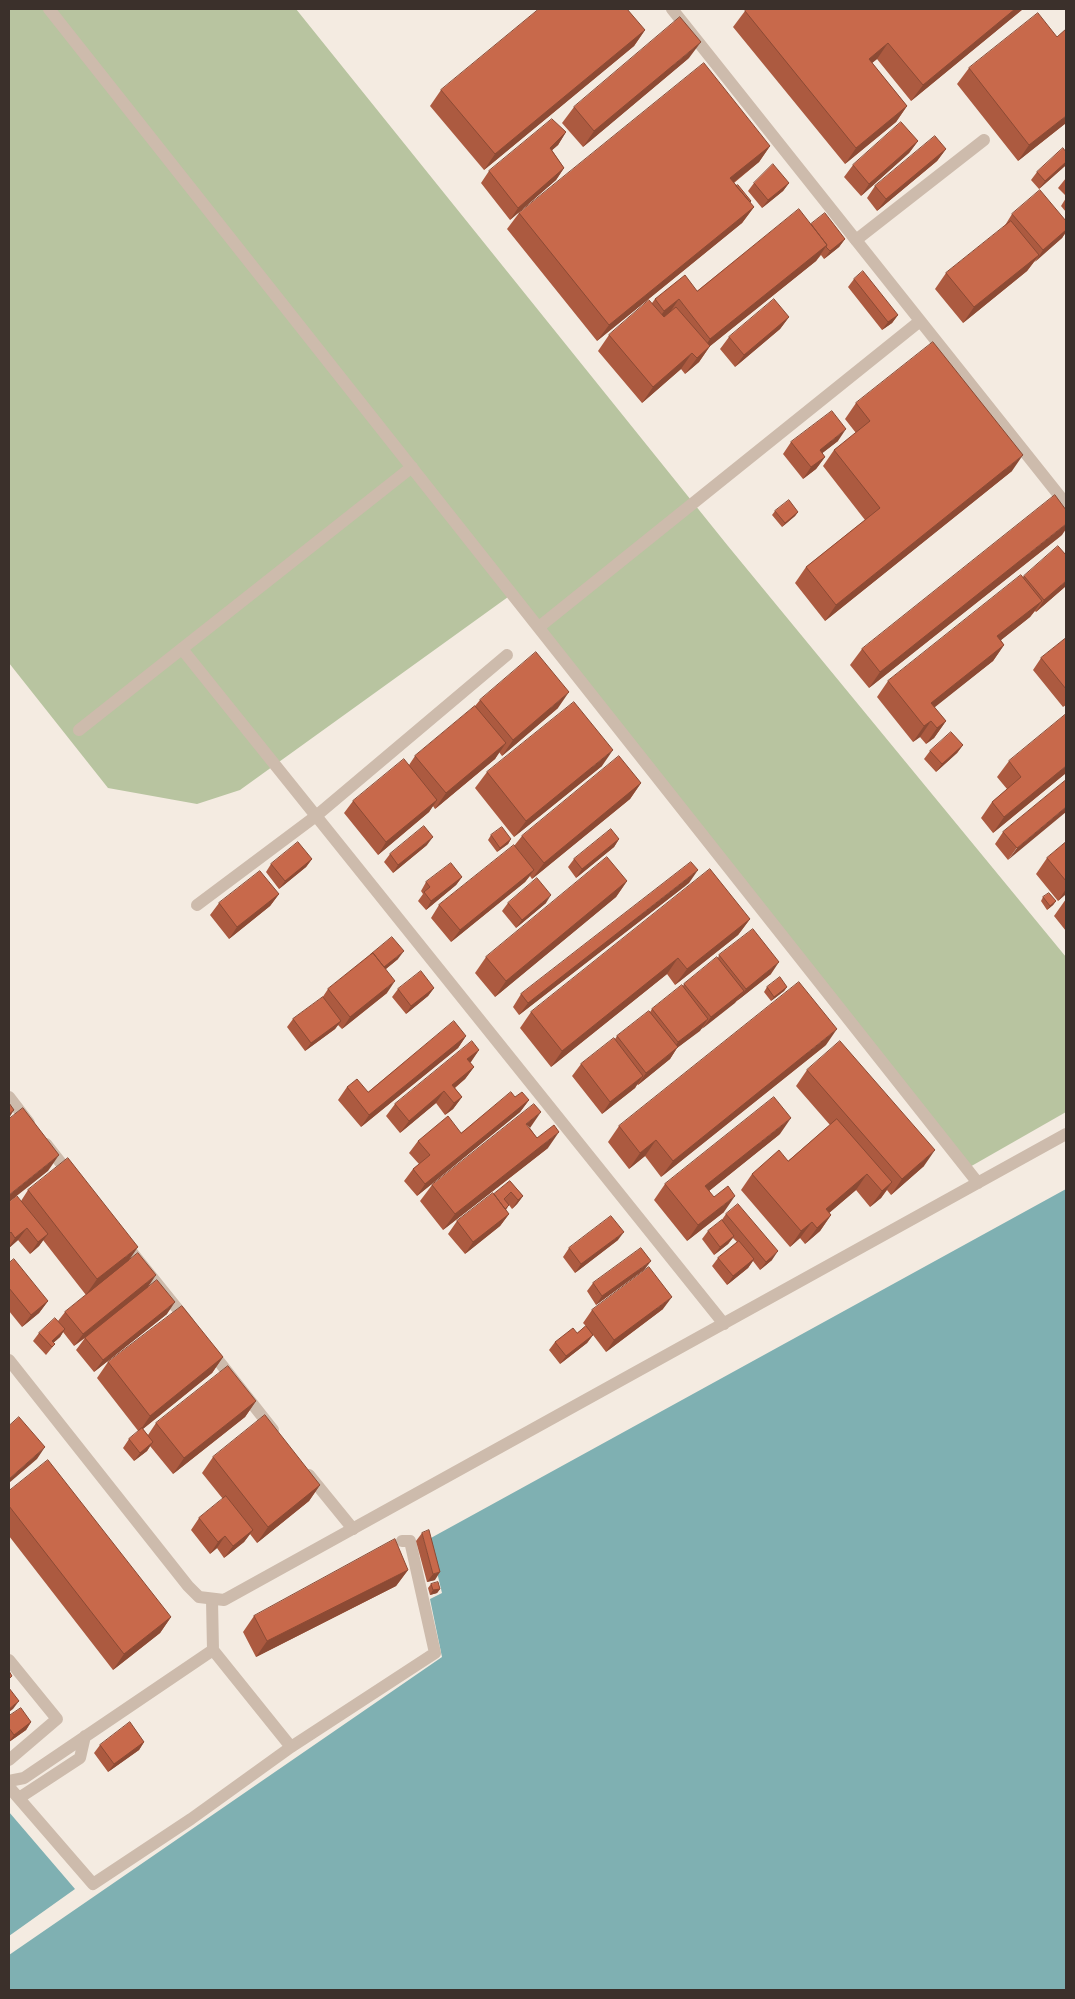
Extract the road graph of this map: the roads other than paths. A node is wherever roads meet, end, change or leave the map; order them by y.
1 (49, 9) edge
2 (672, 9) edge
3 (984, 140) dead end
4 (856, 240) junction
5 (920, 321) junction
6 (412, 467) junction
7 (1066, 504) edge
8 (539, 627) junction
9 (182, 649) junction
10 (507, 654) dead end
11 (79, 730) dead end
12 (316, 816) junction
13 (197, 905) dead end
14 (9, 1098) edge
15 (1066, 1134) edge
16 (76, 1182) edge
17 (978, 1183) junction
18 (113, 1229) edge
19 (724, 1324) junction
20 (9, 1360) edge
21 (279, 1437) edge
22 (304, 1468) edge
23 (353, 1529) junction
24 (402, 1541) dead end
25 (212, 1600) junction
26 (213, 1650) junction
27 (9, 1660) edge
28 (86, 1736) junction
29 (291, 1747) junction
30 (9, 1760) edge
31 (9, 1781) edge
32 (9, 1786) edge
33 (19, 1798) junction

1 - 6 street
2 - 4 street
3 - 4 street
4 - 5 street
5 - 7 street
5 - 8 street
6 - 8 street
6 - 9 street
8 - 17 street
9 - 11 street
9 - 12 street
10 - 12 street
12 - 13 street
12 - 19 street
14 - 16 street
15 - 17 street
17 - 19 street
18 - 21 street
19 - 23 street
20 - 25 street
22 - 23 street
23 - 25 street
24 - 29 street
25 - 26 street
26 - 28 street
26 - 29 street
27 - 30 street
28 - 31 street
28 - 33 street
29 - 33 street
32 - 33 street

